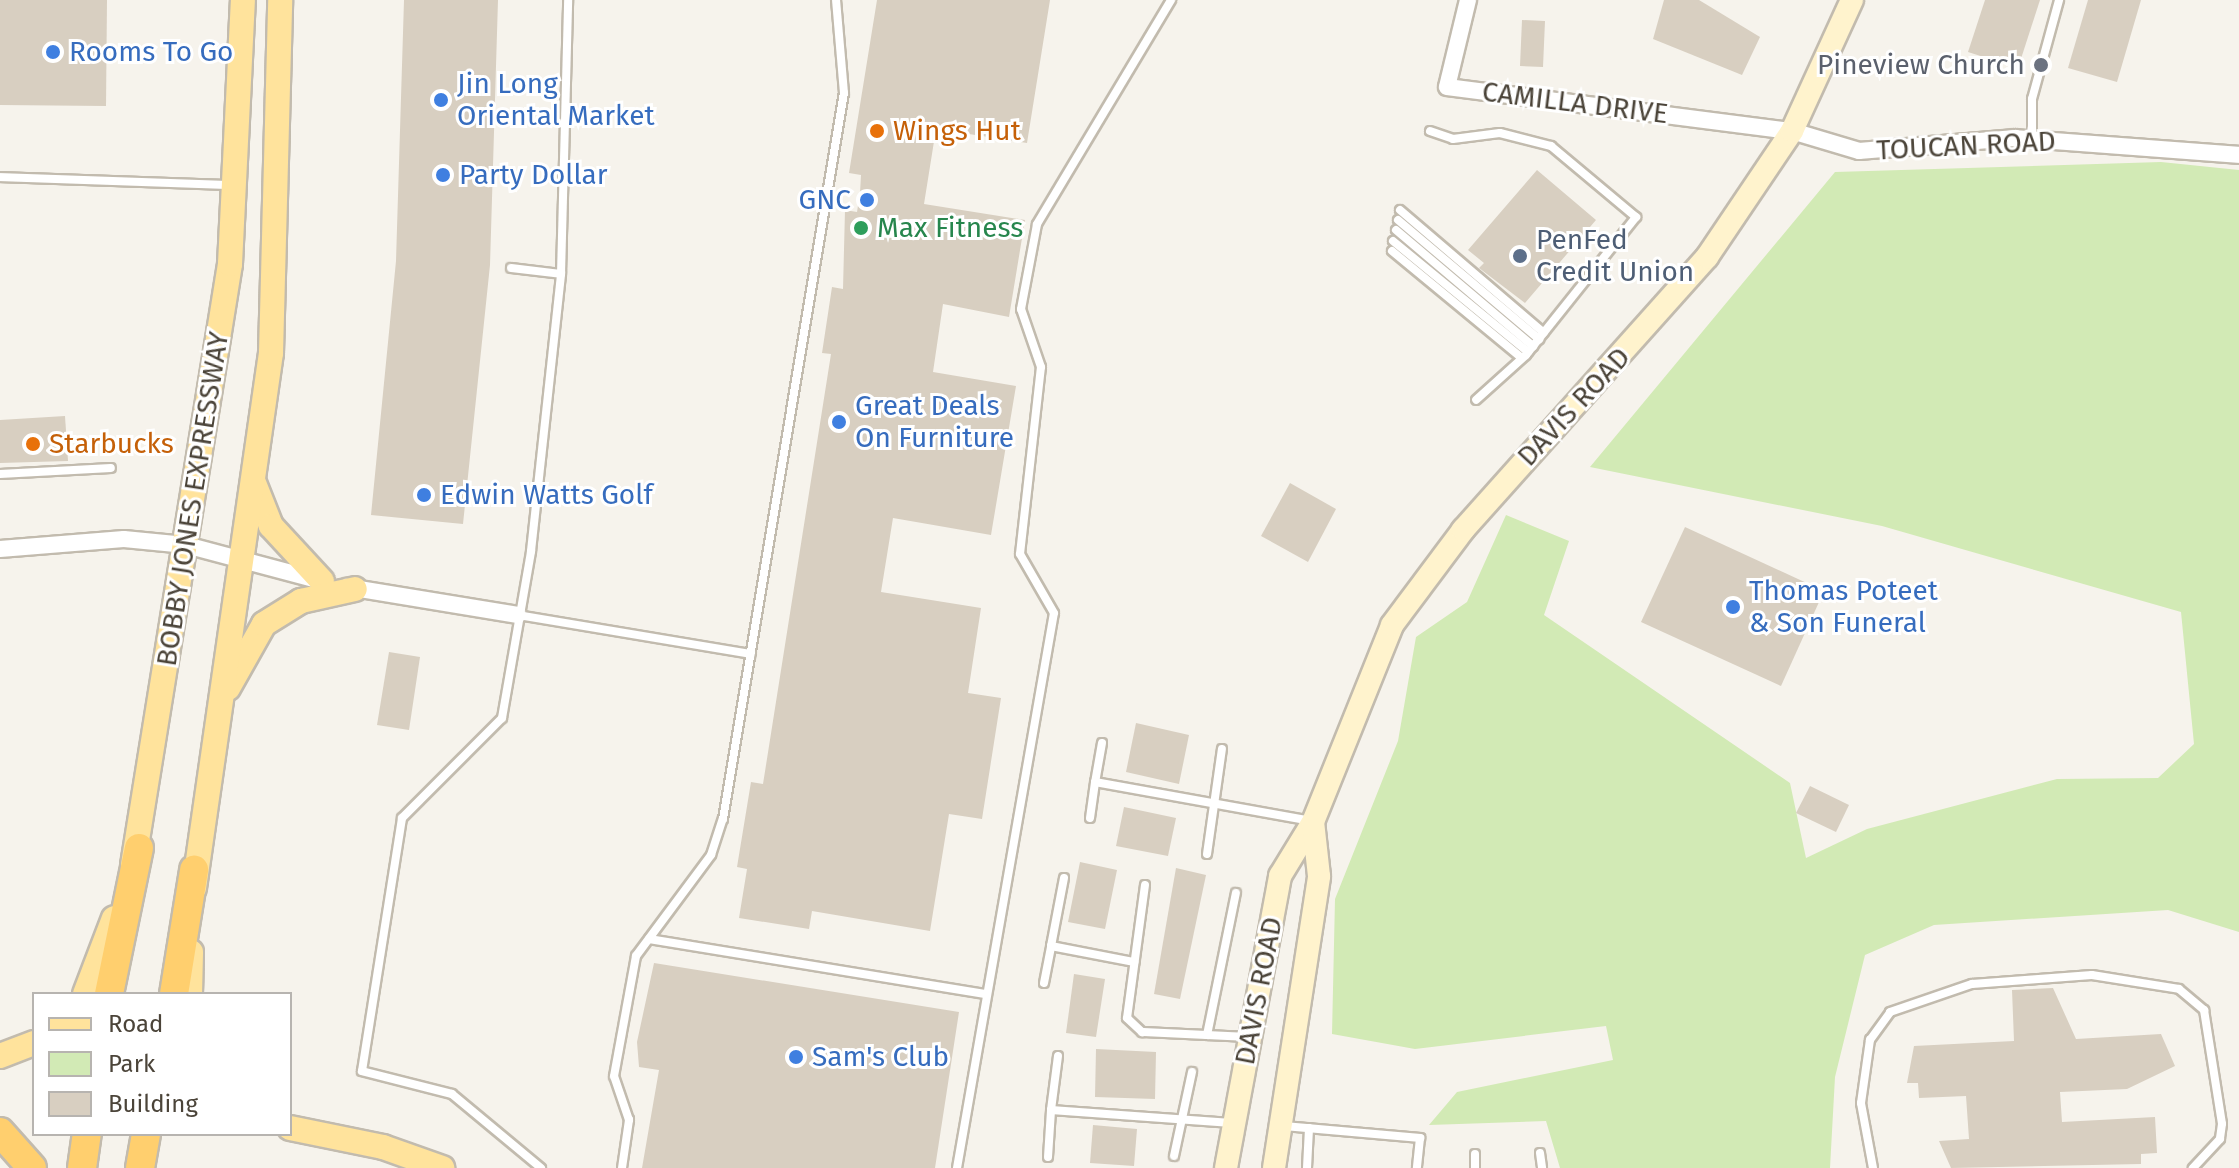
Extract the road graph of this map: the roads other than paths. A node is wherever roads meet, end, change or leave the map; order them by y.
1 (231, 0) edge
2 (243, 0) edge
3 (280, 0) edge
4 (568, 0) edge
5 (836, 0) edge
6 (1171, 0) edge
7 (1468, 0) edge
8 (1852, 0) edge
9 (2059, 0) edge
10 (243, 29) junction
11 (1430, 131) dead end
12 (1792, 131) junction
13 (2032, 139) junction
14 (2239, 155) edge
15 (0, 177) edge
16 (234, 185) junction
17 (1400, 210) dead end
18 (1397, 225) dead end
19 (1392, 246) dead end
20 (511, 268) dead end
21 (561, 274) junction
22 (1533, 346) junction
23 (1476, 400) dead end
24 (111, 468) dead end
25 (0, 474) edge
26 (254, 483) junction
27 (186, 545) junction
28 (0, 549) edge
29 (238, 560) junction
30 (322, 581) junction
31 (355, 589) junction
32 (518, 615) junction
33 (751, 654) junction
34 (217, 711) junction
35 (1102, 743) dead end
36 (1222, 749) dead end
37 (1095, 782) junction
38 (1213, 804) junction
39 (1090, 818) dead end
40 (1313, 822) junction
41 (139, 848) junction
42 (1207, 854) dead end
43 (194, 870) junction
44 (1064, 878) dead end
45 (1145, 885) dead end
46 (1236, 893) dead end
47 (649, 939) junction
48 (1051, 946) junction
49 (1134, 962) junction
50 (1044, 983) dead end
51 (86, 992) edge
52 (109, 992) edge
53 (174, 992) edge
54 (190, 992) edge
55 (984, 994) junction
56 (1207, 1035) junction
57 (1251, 1037) junction
58 (32, 1044) edge
59 (0, 1056) edge
60 (1058, 1056) dead end
61 (1192, 1072) dead end
62 (1051, 1110) junction
63 (1185, 1115) junction
64 (1233, 1124) junction
65 (1279, 1126) junction
66 (292, 1128) edge
67 (1309, 1128) junction
68 (0, 1132) edge
69 (87, 1136) edge
70 (146, 1136) edge
71 (1540, 1153) dead end
72 (1475, 1154) dead end
73 (1174, 1156) dead end
74 (1048, 1157) dead end
75 (32, 1168) edge
76 (82, 1168) edge
77 (140, 1168) edge
78 (442, 1168) edge
79 (541, 1168) edge
80 (622, 1168) edge
81 (957, 1168) edge
82 (1226, 1168) edge
83 (1274, 1168) edge
84 (1307, 1168) edge
85 (1417, 1168) edge
86 (1475, 1168) edge
87 (1542, 1168) edge
88 (1873, 1168) edge
89 (2193, 1168) edge

1 - 10 main road
2 - 10 main road, BOBBY JONES EXPRESSWAY
3 - 26 main road, BOBBY JONES EXPRESSWAY
4 - 21 lane
5 - 33 lane
6 - 55 lane
7 - 12 street, CAMILLA DRIVE
8 - 12 main road, DAVIS ROAD
9 - 13 lane
10 - 16 main road, BOBBY JONES EXPRESSWAY
11 - 22 lane
12 - 13 street, TOUCAN ROAD
12 - 40 main road, DAVIS ROAD
13 - 14 street, TOUCAN ROAD
15 - 16 lane
16 - 27 main road, BOBBY JONES EXPRESSWAY
17 - 22 lane
18 - 22 lane
19 - 22 lane
20 - 21 lane
21 - 32 lane
22 - 23 lane
24 - 25 lane
26 - 29 main road, BOBBY JONES EXPRESSWAY
26 - 30 main road
27 - 28 street
27 - 29 street
27 - 41 main road, BOBBY JONES EXPRESSWAY
29 - 30 street
29 - 34 main road, BOBBY JONES EXPRESSWAY
30 - 31 street
31 - 32 street
31 - 34 main road
32 - 33 lane
32 - 79 lane
33 - 47 lane
34 - 43 main road, BOBBY JONES EXPRESSWAY
35 - 37 lane
36 - 38 lane
37 - 38 lane
37 - 39 lane
38 - 40 lane
38 - 42 lane
40 - 57 main road, DAVIS ROAD
40 - 65 main road, DAVIS ROAD
41 - 51 main road
41 - 52 highway, BOBBY JONES EXPRESSWAY
43 - 53 highway, BOBBY JONES EXPRESSWAY
43 - 54 main road
44 - 48 lane
45 - 49 lane
46 - 56 lane
47 - 55 lane
47 - 80 lane
48 - 49 lane
48 - 50 lane
49 - 56 lane
55 - 81 lane
56 - 57 lane
57 - 64 main road, DAVIS ROAD
58 - 59 main road
60 - 62 lane
61 - 63 lane
62 - 63 lane
62 - 74 lane
63 - 64 lane
63 - 73 lane
64 - 82 main road, DAVIS ROAD
65 - 67 lane
65 - 83 main road, DAVIS ROAD
66 - 78 main road
67 - 84 lane
67 - 85 lane
68 - 75 highway
69 - 76 highway
70 - 77 highway
71 - 87 lane
72 - 86 lane
88 - 89 lane

